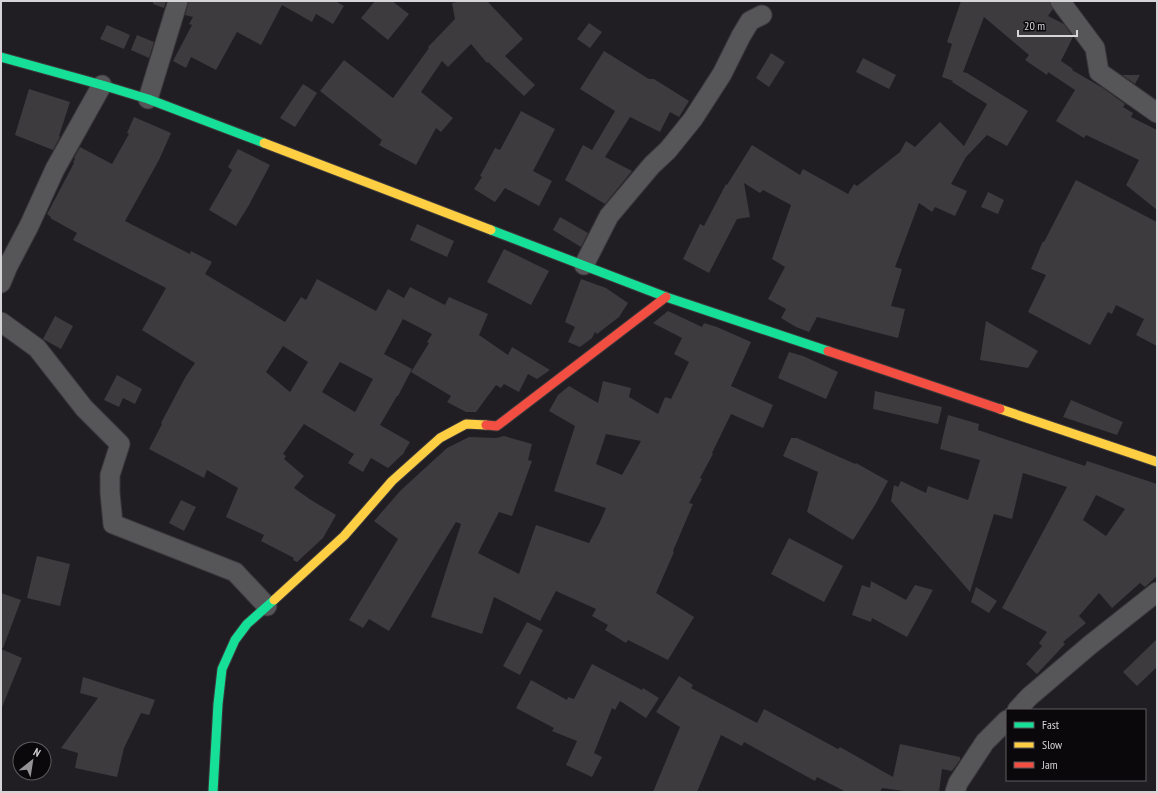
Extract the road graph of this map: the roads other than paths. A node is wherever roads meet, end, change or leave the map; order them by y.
1 (178, 1) edge
2 (1060, 1) edge
3 (762, 15) dead end
4 (1, 58) edge
5 (102, 85) junction
6 (148, 99) junction
7 (1157, 113) edge
8 (584, 265) junction
9 (1, 283) edge
10 (666, 297) junction
11 (1, 322) edge
12 (1157, 462) edge
13 (1157, 592) edge
14 (267, 606) junction
15 (1018, 709) edge
16 (1006, 721) edge
17 (213, 792) edge
18 (955, 792) edge

1 - 6 street
2 - 7 street
3 - 8 street
4 - 5 street
5 - 6 street
5 - 9 street
6 - 8 street
8 - 10 street
10 - 12 street
10 - 14 street
11 - 14 street
13 - 15 street
14 - 17 street
16 - 18 street

